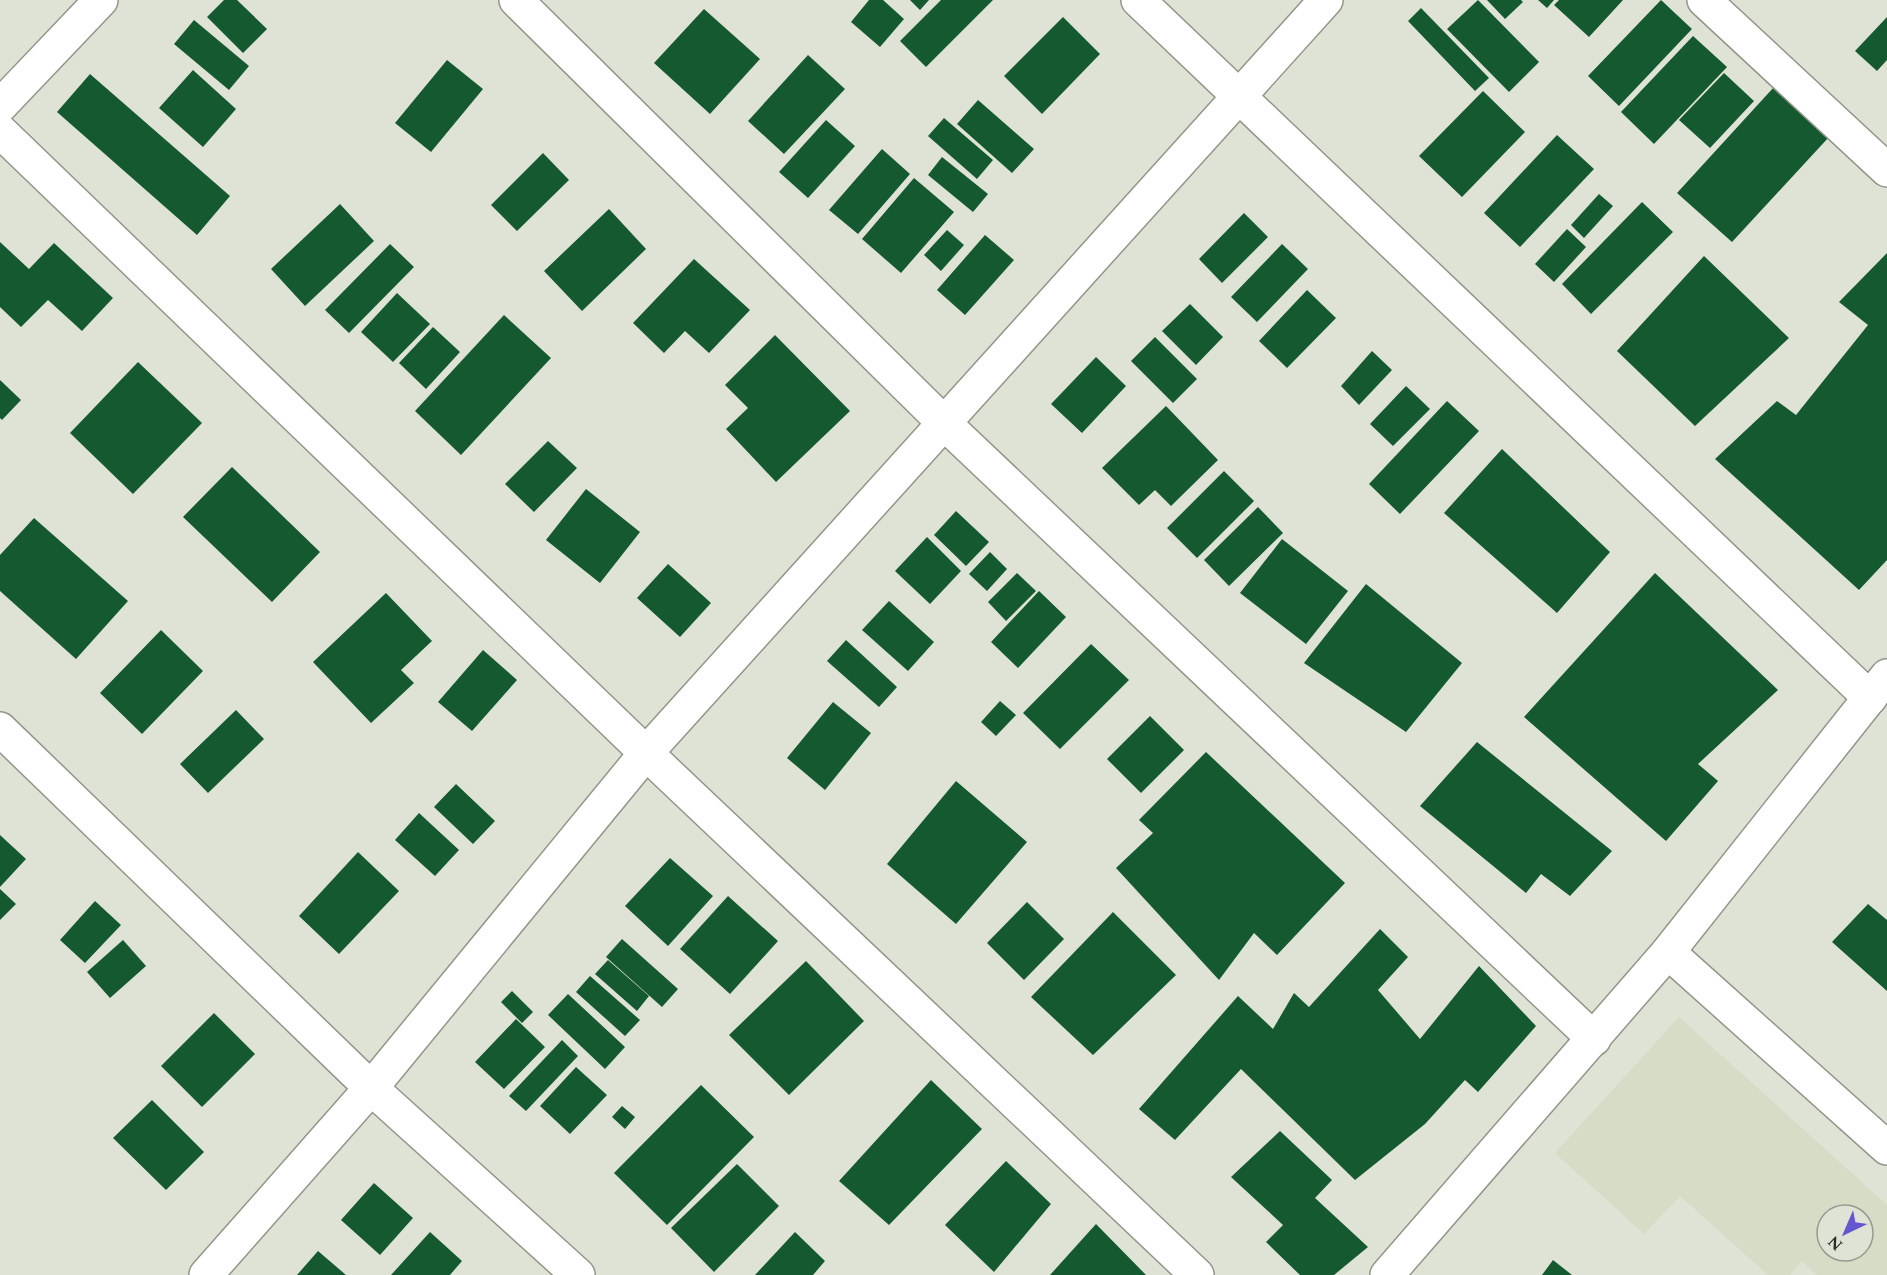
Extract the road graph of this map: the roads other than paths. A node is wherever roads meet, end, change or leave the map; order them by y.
1 (101, 0) edge
2 (516, 0) edge
3 (1138, 0) edge
4 (1326, 0) edge
5 (1704, 0) edge
6 (1239, 96) junction
7 (0, 106) edge
8 (0, 131) edge
9 (1887, 170) edge
10 (944, 423) junction
11 (1878, 687) edge
12 (0, 729) edge
13 (646, 753) junction
14 (1668, 952) junction
15 (1594, 1039) junction
16 (372, 1088) junction
17 (1887, 1148) edge
18 (206, 1275) edge
19 (578, 1275) edge
20 (1197, 1275) edge
21 (1388, 1275) edge

1 - 7 main road
2 - 10 main road
3 - 6 main road
4 - 6 main road
5 - 9 main road
6 - 10 main road
6 - 11 main road
8 - 13 main road
10 - 13 main road
10 - 15 main road
11 - 14 main road
12 - 16 main road
13 - 16 main road
13 - 20 main road
14 - 15 main road
14 - 17 main road
15 - 21 main road
16 - 18 main road
16 - 19 main road

